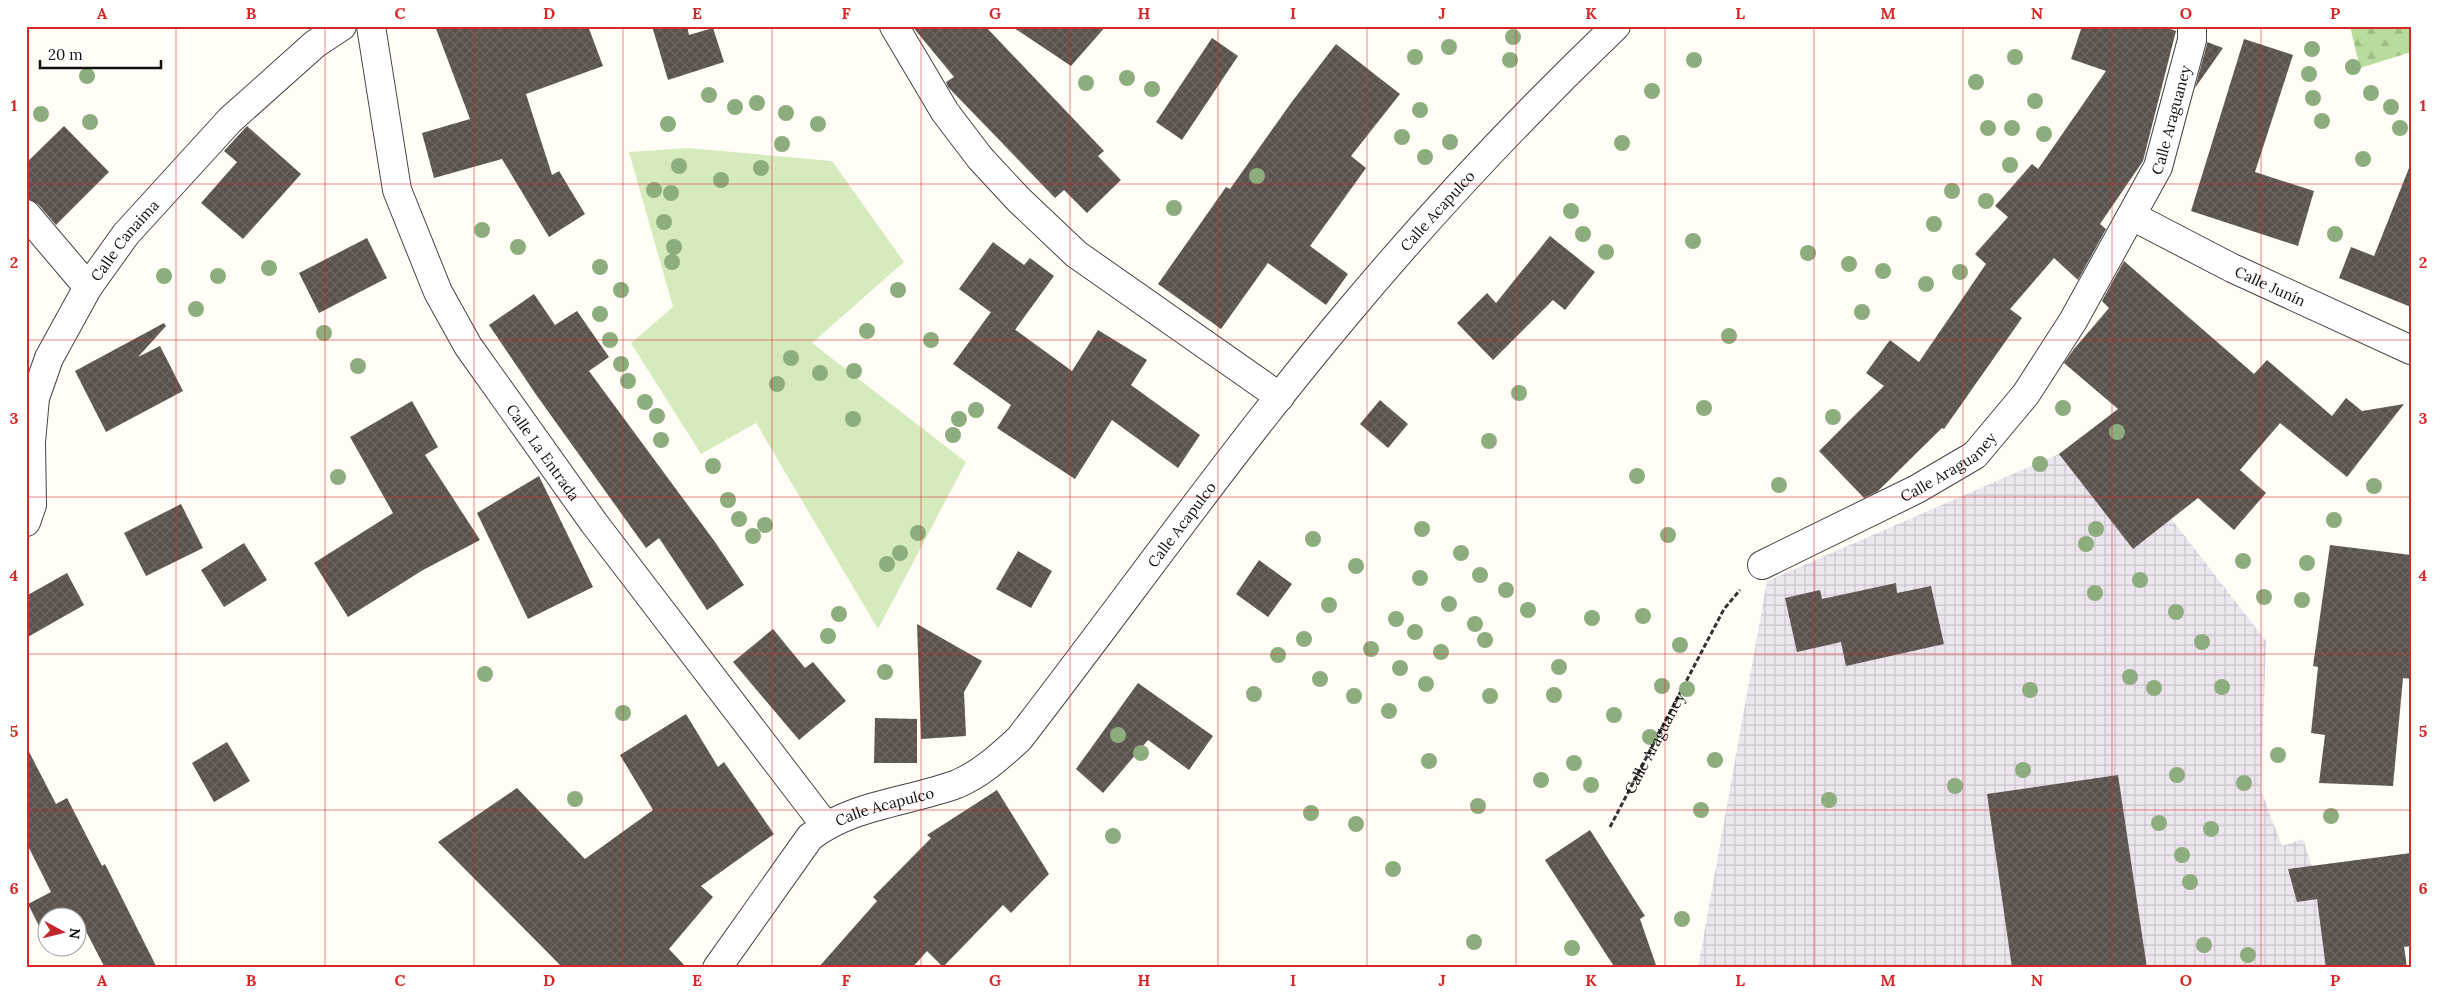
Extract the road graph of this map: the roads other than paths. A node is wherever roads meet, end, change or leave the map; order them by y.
1 (342, 26) edge
2 (371, 26) edge
3 (894, 26) edge
4 (1616, 26) edge
5 (2192, 26) edge
6 (26, 214) edge
7 (2132, 216) junction
8 (88, 287) junction
9 (2411, 350) edge
10 (1280, 397) junction
11 (26, 522) edge
12 (1762, 565) road end
13 (825, 825) junction
14 (717, 968) edge

1 - 8 street, Calle Canaima
2 - 13 street, Calle La Entrada
3 - 10 street
4 - 10 street, Calle Acapulco
5 - 7 street, Calle Araguaney
6 - 8 street
7 - 9 street, Calle Junín
7 - 12 street, Calle Araguaney
8 - 11 street, Calle Canaima
10 - 13 street, Calle Acapulco
13 - 14 street, Calle Acapulco

